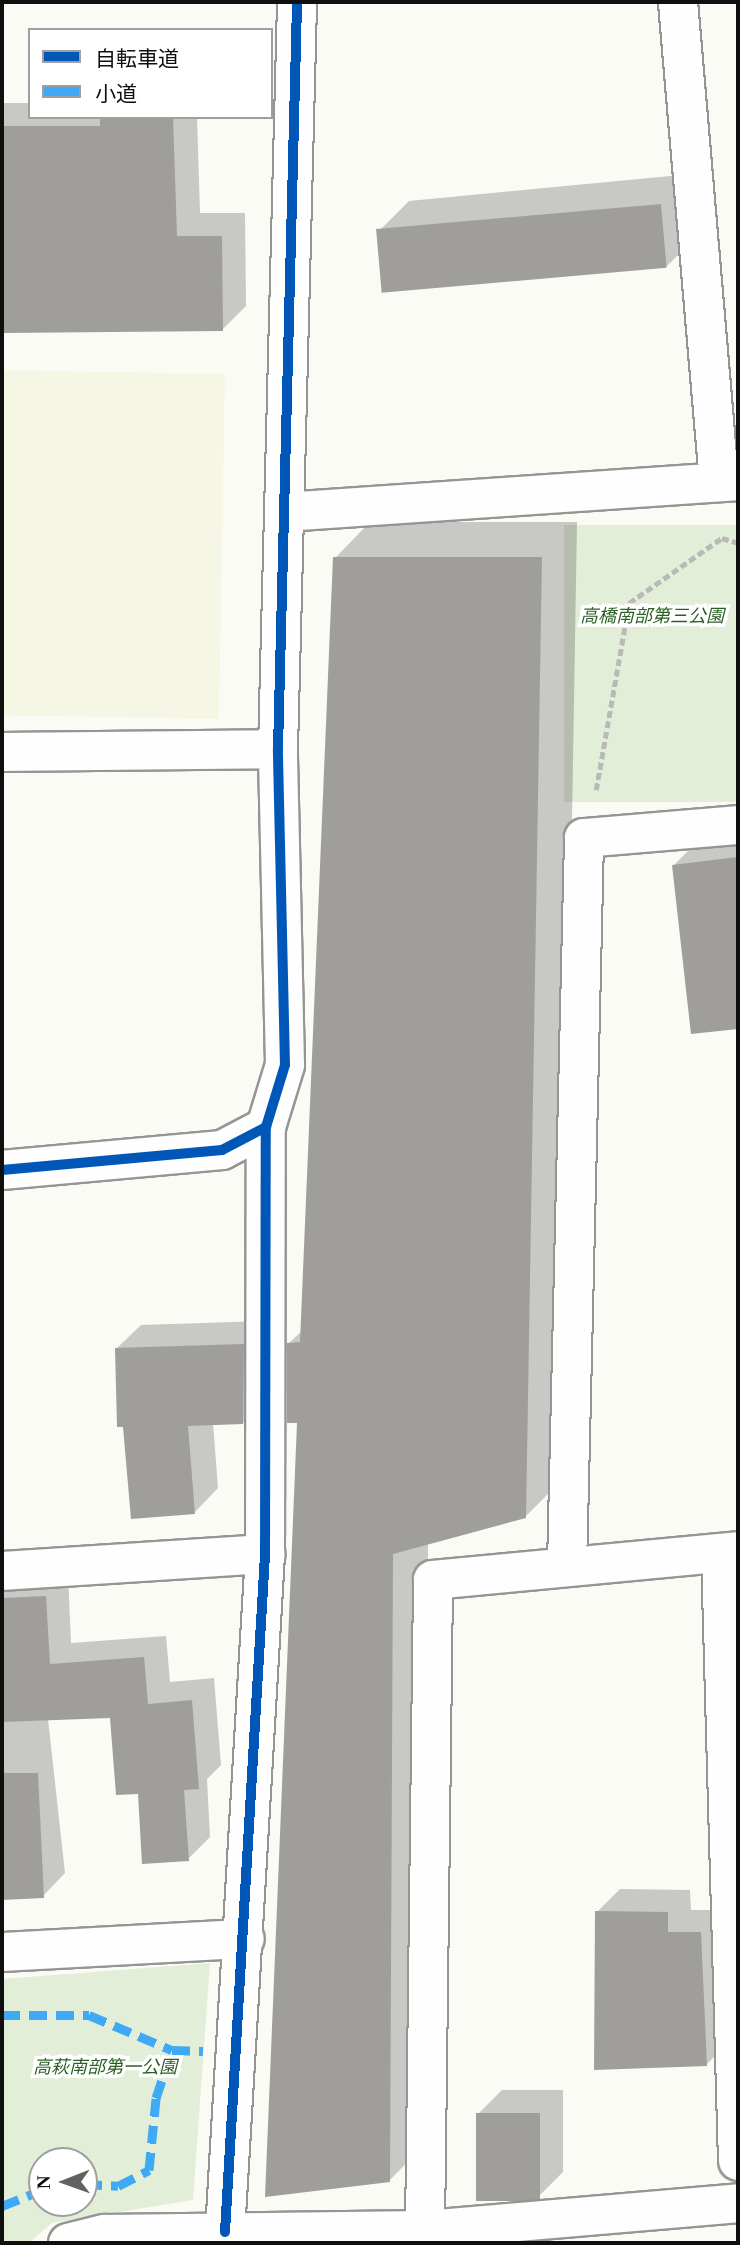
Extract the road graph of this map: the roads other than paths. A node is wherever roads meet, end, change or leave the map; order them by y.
1 (297, 2) edge
2 (678, 2) edge
3 (728, 482) edge
4 (285, 512) junction
5 (278, 749) junction
6 (2, 752) edge
7 (738, 825) edge
8 (266, 1127) junction
9 (2, 1170) edge
10 (730, 1552) edge
11 (265, 1553) junction
12 (567, 1567) junction
13 (2, 1571) edge
14 (245, 1939) junction
15 (2, 1952) edge
16 (738, 2161) edge
17 (738, 2203) edge
18 (425, 2230) junction
19 (225, 2232) junction
20 (68, 2243) edge

1 - 4 street
2 - 3 street
3 - 4 street
4 - 5 street
5 - 6 street
5 - 8 street
7 - 12 street
8 - 9 street
8 - 11 street
10 - 12 street
10 - 16 street
11 - 13 street
11 - 14 street
12 - 18 street
14 - 15 street
14 - 19 street
17 - 18 street
18 - 19 street
19 - 20 street

